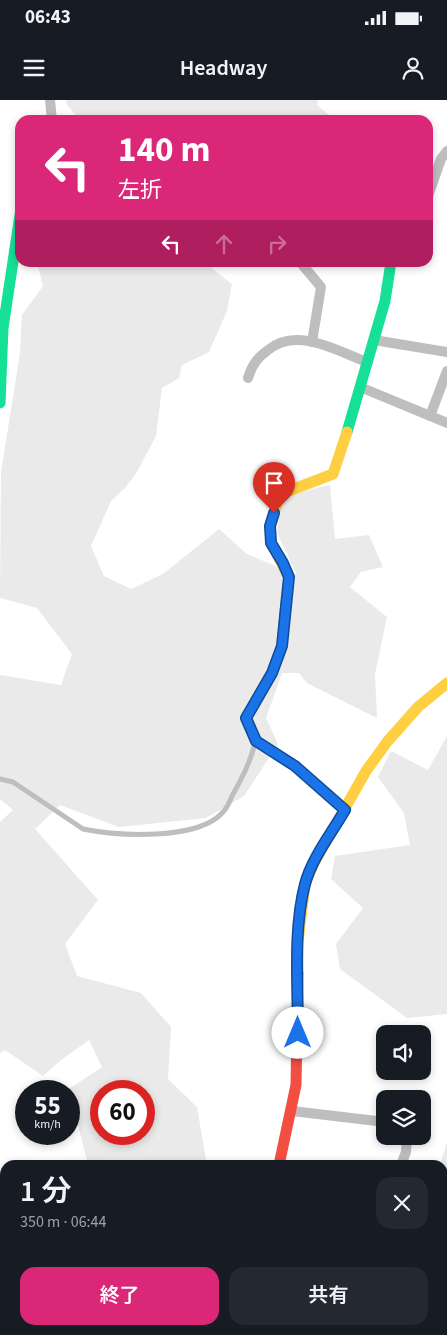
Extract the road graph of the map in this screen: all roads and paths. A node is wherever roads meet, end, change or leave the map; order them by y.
1 (50, 100) edge
2 (52, 115) edge
3 (447, 151) edge
4 (433, 181) edge
5 (15, 250) edge
6 (304, 267) edge
7 (390, 267) edge
8 (374, 340) junction
9 (312, 342) junction
10 (447, 352) edge
11 (368, 362) junction
12 (447, 371) edge
13 (248, 378) dead end
14 (360, 386) junction
15 (0, 403) edge
16 (430, 416) junction
17 (447, 423) edge
18 (447, 683) edge
19 (256, 741) junction
20 (0, 779) edge
21 (345, 810) junction
22 (292, 1111) junction
23 (376, 1121) edge
24 (406, 1145) edge
25 (280, 1160) edge
26 (403, 1160) edge

1 - 2 street
3 - 4 street
5 - 15 street
6 - 9 street
7 - 8 street
8 - 10 street
8 - 11 street
9 - 11 street
9 - 13 street
11 - 14 street
12 - 16 street
14 - 16 street
14 - 19 street
16 - 17 street
18 - 21 street
19 - 20 lane
19 - 21 street
21 - 22 street
22 - 23 street
22 - 25 street
24 - 26 street

